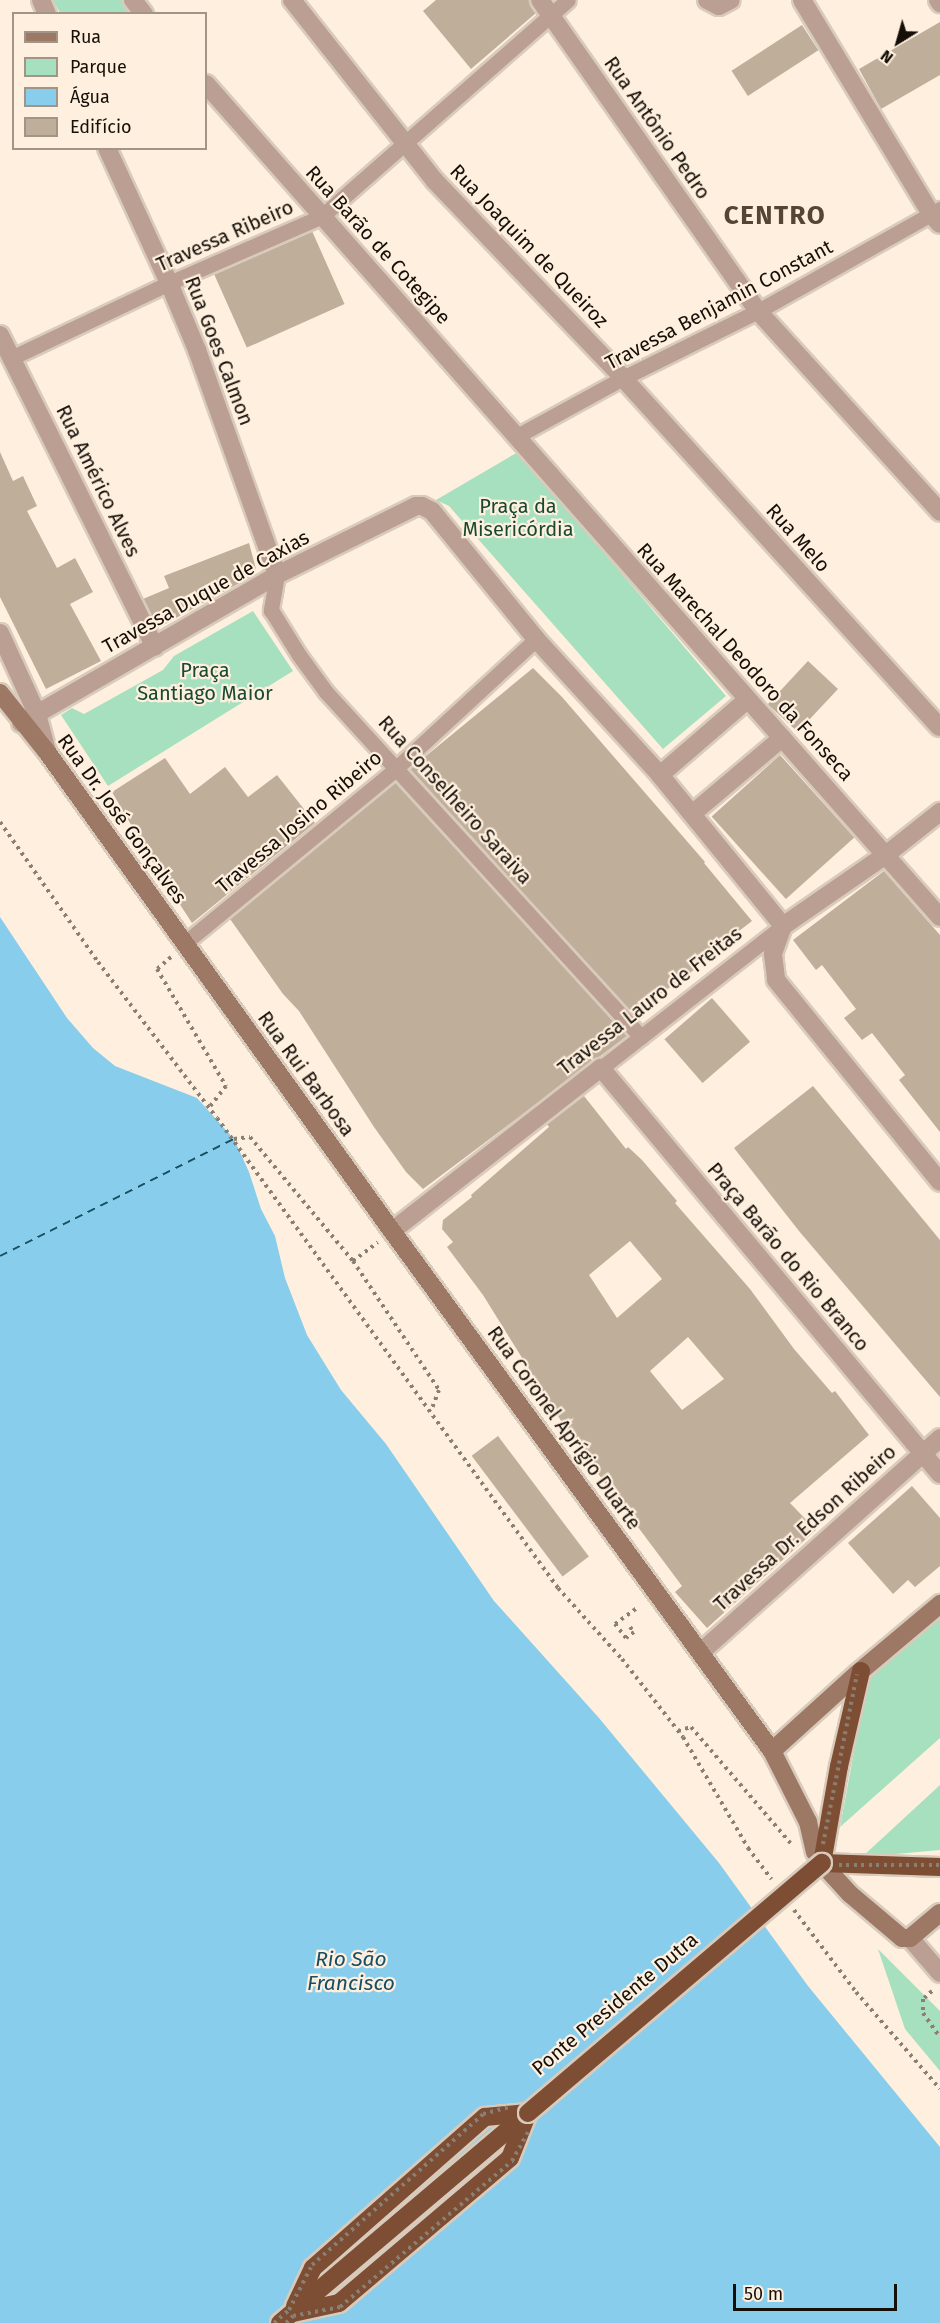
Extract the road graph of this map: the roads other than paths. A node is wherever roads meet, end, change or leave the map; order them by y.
1 (133, 0) edge
2 (292, 0) edge
3 (540, 0) edge
4 (568, 0) edge
5 (707, 0) edge
6 (732, 0) edge
7 (802, 0) edge
8 (142, 12) edge
9 (550, 15) junction
10 (207, 85) edge
11 (404, 143) junction
12 (108, 150) edge
13 (322, 216) junction
14 (937, 216) edge
15 (169, 283) junction
16 (758, 311) junction
17 (0, 335) edge
18 (11, 358) junction
19 (623, 378) junction
20 (517, 436) junction
21 (940, 512) edge
22 (277, 574) junction
23 (0, 633) edge
24 (536, 639) junction
25 (155, 647) junction
26 (0, 693) edge
27 (747, 700) junction
28 (29, 718) junction
29 (940, 727) edge
30 (782, 738) junction
31 (398, 767) junction
32 (660, 775) junction
33 (940, 812) edge
34 (692, 814) junction
35 (887, 854) junction
36 (940, 917) edge
37 (783, 926) junction
38 (189, 940) junction
39 (641, 1037) junction
40 (601, 1068) junction
41 (940, 1182) edge
42 (392, 1231) junction
43 (940, 1438) edge
44 (922, 1453) junction
45 (940, 1474) edge
46 (940, 1604) edge
47 (701, 1652) junction
48 (859, 1672) junction
49 (772, 1751) junction
50 (819, 1858) junction
51 (940, 1867) edge
52 (940, 1913) edge
53 (915, 1935) junction
54 (940, 1973) edge
55 (522, 2109) junction
56 (286, 2318) edge

1 - 8 street
2 - 11 street, Rua Joaquim de Queiroz
3 - 9 street, Rua Antônio Pedro
4 - 9 street, Travessa Ribeiro
5 - 6 street
7 - 14 street
9 - 11 street, Travessa Ribeiro
9 - 16 street, Rua Antônio Pedro
10 - 13 street, Rua Barão de Cotegipe
11 - 13 street, Travessa Ribeiro
11 - 19 street, Rua Joaquim de Queiroz
12 - 15 street, Rua Goes Calmon
13 - 15 street, Travessa Ribeiro
13 - 20 street, Rua Barão de Cotegipe
14 - 16 street, Travessa Benjamin Constant
15 - 18 street, Travessa Ribeiro
15 - 22 street, Rua Goes Calmon
16 - 19 street, Travessa Benjamin Constant
16 - 21 street, Rua Antônio Pedro
17 - 18 street, Rua Américo Alves
18 - 25 street, Rua Américo Alves
19 - 20 street, Travessa Benjamin Constant
19 - 29 street, Rua Melo
20 - 27 street, Rua Marechal Deodoro da Fonseca
22 - 24 street, Travessa Duque de Caxias
22 - 25 street, Travessa Duque de Caxias
22 - 31 street, Rua Conselheiro Saraiva
23 - 28 street
24 - 31 street, Travessa Josino Ribeiro
24 - 32 street
25 - 28 street, Travessa Duque de Caxias
26 - 28 main road, Rua Dr. José Gonçalves
27 - 30 street, Rua Marechal Deodoro da Fonseca
27 - 32 street
28 - 38 main road, Rua Dr. José Gonçalves
30 - 34 street
30 - 35 street, Rua Marechal Deodoro da Fonseca
31 - 38 street, Travessa Josino Ribeiro
31 - 39 street, Rua Conselheiro Saraiva
32 - 34 street
33 - 35 street, Travessa Lauro de Freitas
34 - 37 street
35 - 36 street, Rua Marechal Deodoro da Fonseca
35 - 37 street, Travessa Lauro de Freitas
37 - 39 street, Travessa Lauro de Freitas
37 - 41 street
38 - 42 main road, Rua Rui Barbosa
39 - 40 street, Travessa Lauro de Freitas
40 - 42 street, Travessa Lauro de Freitas
40 - 44 street, Praça Barão do Rio Branco
42 - 47 main road, Rua Coronel Aprígio Duarte
43 - 44 street, Travessa Dr. Edson Ribeiro
44 - 45 street, Praça Barão do Rio Branco
44 - 47 street, Travessa Dr. Edson Ribeiro
46 - 48 main road
47 - 49 main road, Rua Coronel Aprígio Duarte
48 - 49 main road
48 - 50 highway, bridge
49 - 50 main road, Rua Coronel Aprígio Duarte
50 - 51 highway, bridge
50 - 53 main road
50 - 55 highway, bridge
52 - 53 main road
53 - 54 street
55 - 56 highway, bridge
55 - 56 highway, bridge

